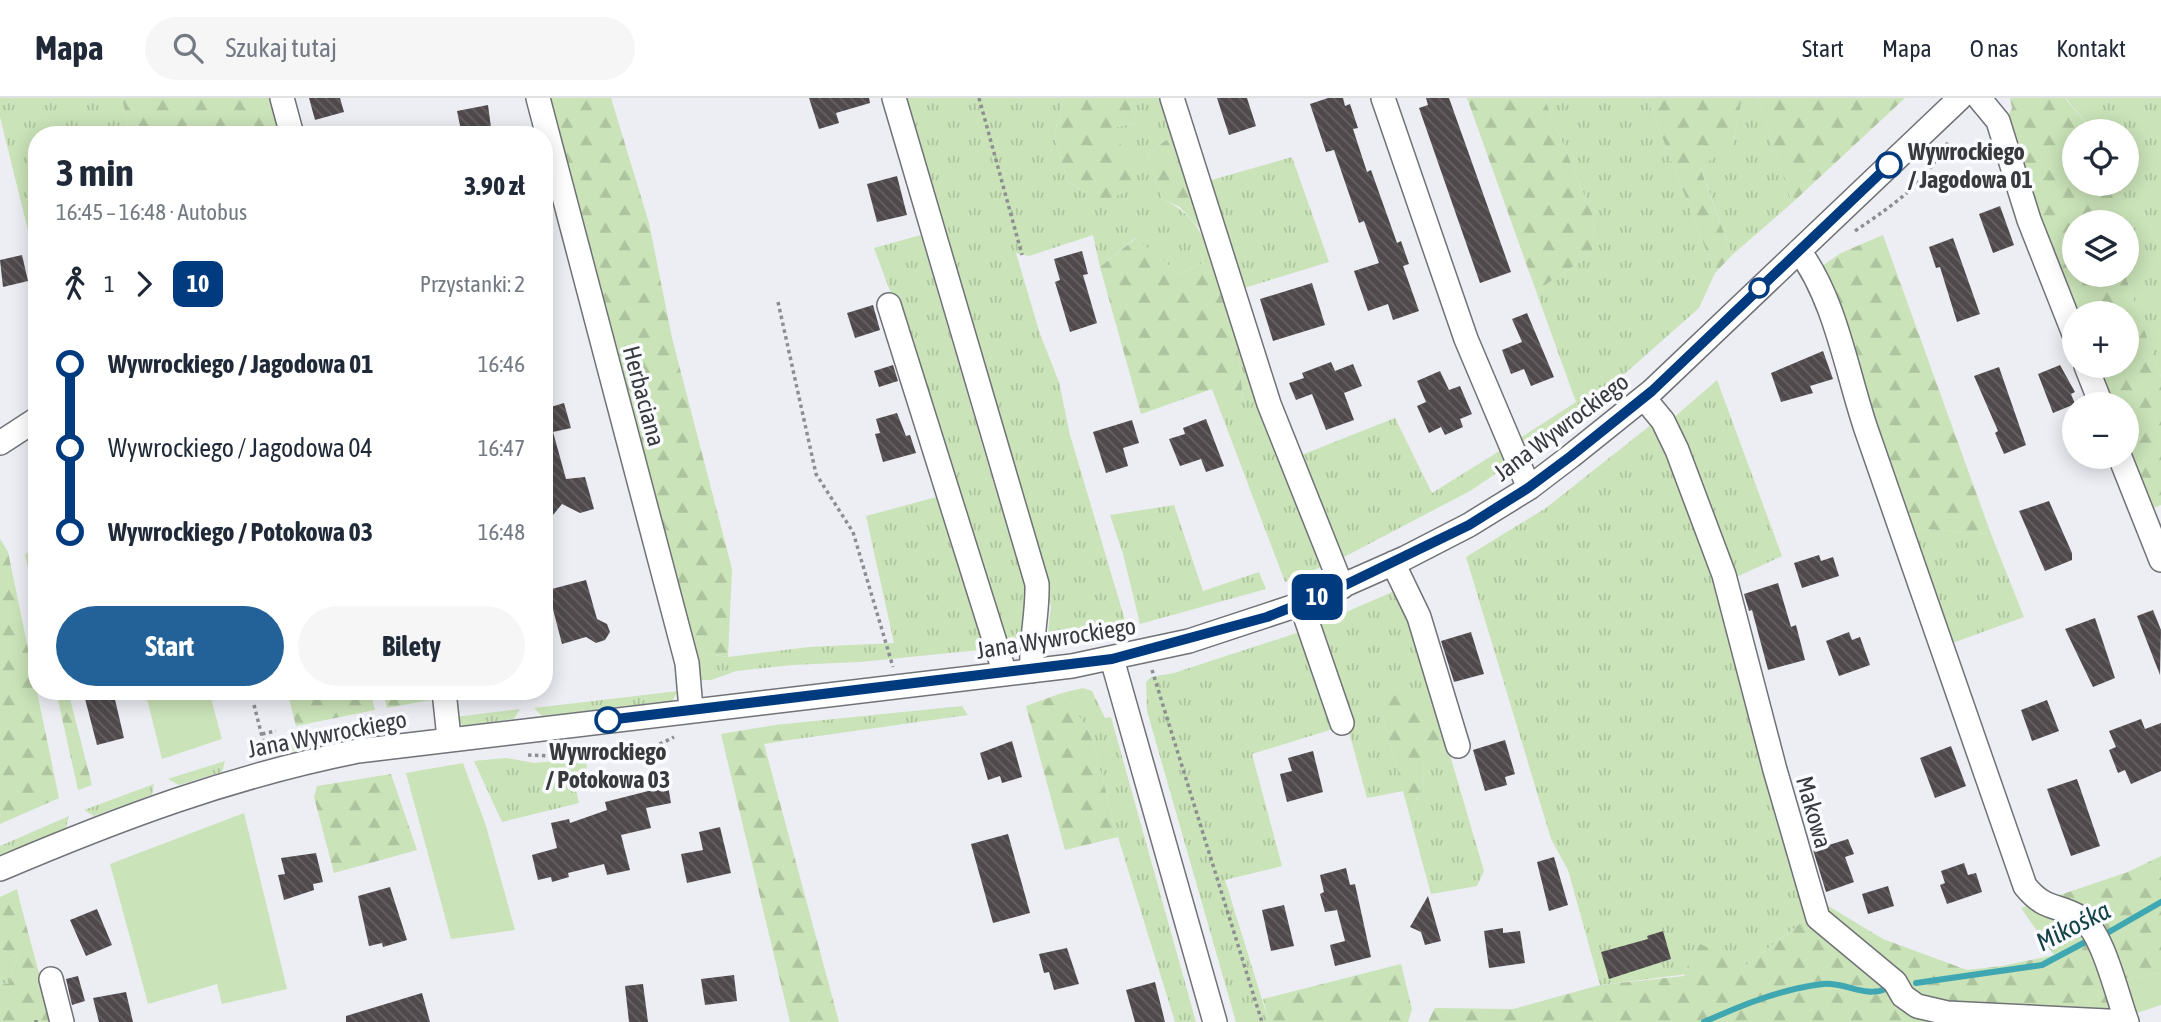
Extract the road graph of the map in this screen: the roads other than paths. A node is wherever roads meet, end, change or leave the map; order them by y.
1 (282, 98) edge
2 (538, 98) edge
3 (894, 98) edge
4 (1172, 98) edge
5 (1383, 98) edge
6 (1960, 98) edge
7 (1979, 98) edge
8 (290, 126) edge
9 (545, 126) edge
10 (553, 155) edge
11 (1799, 251) junction
12 (889, 304) dead end
13 (2062, 304) edge
14 (1644, 398) junction
15 (28, 425) edge
16 (0, 443) edge
17 (2125, 469) edge
18 (1528, 488) junction
19 (2161, 560) edge
20 (1394, 563) junction
21 (1342, 587) junction
22 (1301, 604) junction
23 (1112, 659) junction
24 (1032, 671) junction
25 (1005, 674) junction
26 (445, 700) edge
27 (691, 709) junction
28 (1342, 723) dead end
29 (449, 738) junction
30 (1458, 746) dead end
31 (0, 869) edge
32 (51, 979) dead end
33 (62, 1022) edge
34 (1215, 1022) edge
35 (2127, 1022) edge

1 - 8 street
2 - 9 street, Herbaciana
3 - 24 street
4 - 21 street
5 - 18 street
6 - 11 street, Jana Wywrockiego
7 - 13 street
10 - 27 street, Herbaciana
11 - 14 street, Jana Wywrockiego
11 - 35 street, Makowa
12 - 25 street
14 - 18 street, Jana Wywrockiego
14 - 35 street, Makowa
15 - 16 street
17 - 19 street
18 - 20 street, Jana Wywrockiego
20 - 21 street, Jana Wywrockiego
20 - 30 street
21 - 22 street, Jana Wywrockiego
22 - 23 street, Jana Wywrockiego
22 - 28 street
23 - 24 street, Jana Wywrockiego
23 - 34 street
24 - 25 street, Jana Wywrockiego
25 - 27 street, Jana Wywrockiego
26 - 29 street
27 - 29 street, Jana Wywrockiego
29 - 31 street, Jana Wywrockiego
32 - 33 street

